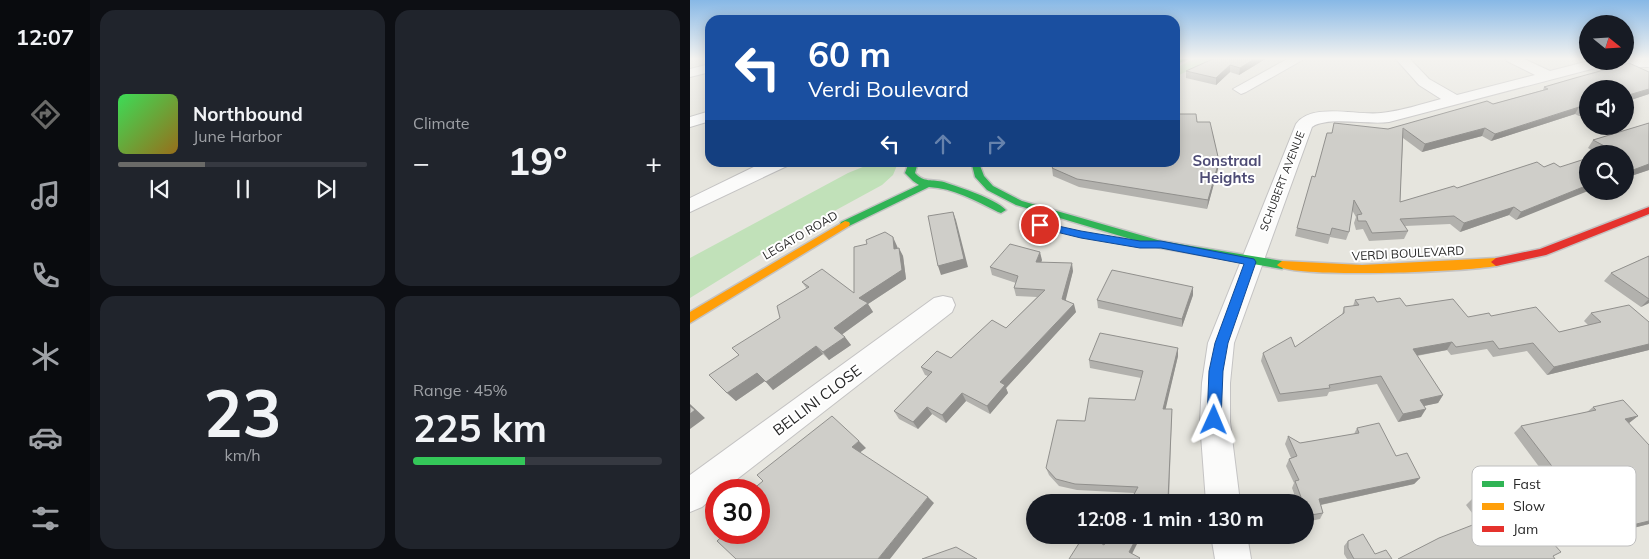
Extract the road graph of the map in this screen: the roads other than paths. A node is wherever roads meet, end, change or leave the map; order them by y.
1 (1250, 84) edge
2 (1428, 84) edge
3 (1514, 84) edge
4 (1241, 89) dead end
5 (1456, 100) junction
6 (705, 118) edge
7 (690, 122) edge
8 (770, 167) edge
9 (910, 167) edge
10 (911, 167) edge
11 (974, 167) edge
12 (978, 167) edge
13 (898, 182) dead end
14 (934, 184) junction
15 (870, 199) dead end
16 (690, 206) edge
17 (1649, 210) edge
18 (1012, 215) dead end
19 (1089, 236) dead end
20 (1161, 244) junction
21 (1250, 262) junction
22 (943, 305) dead end
23 (690, 310) edge
24 (690, 318) edge
25 (1222, 494) edge
26 (690, 495) edge
27 (1230, 544) edge
28 (1233, 559) edge

1 - 4 street
2 - 5 street
3 - 5 street, SCHUBERT AVENUE
5 - 21 street, SCHUBERT AVENUE
6 - 7 street
8 - 16 street
9 - 13 street
10 - 14 street
11 - 14 street, LEGATO ROAD
12 - 20 street, VERDI BOULEVARD
14 - 18 street
14 - 24 street, LEGATO ROAD
15 - 23 street, LEGATO ROAD
17 - 21 street, VERDI BOULEVARD
19 - 20 street, VERDI BOULEVARD
20 - 21 street, VERDI BOULEVARD
21 - 25 street
22 - 26 street, BELLINI CLOSE
27 - 28 street

